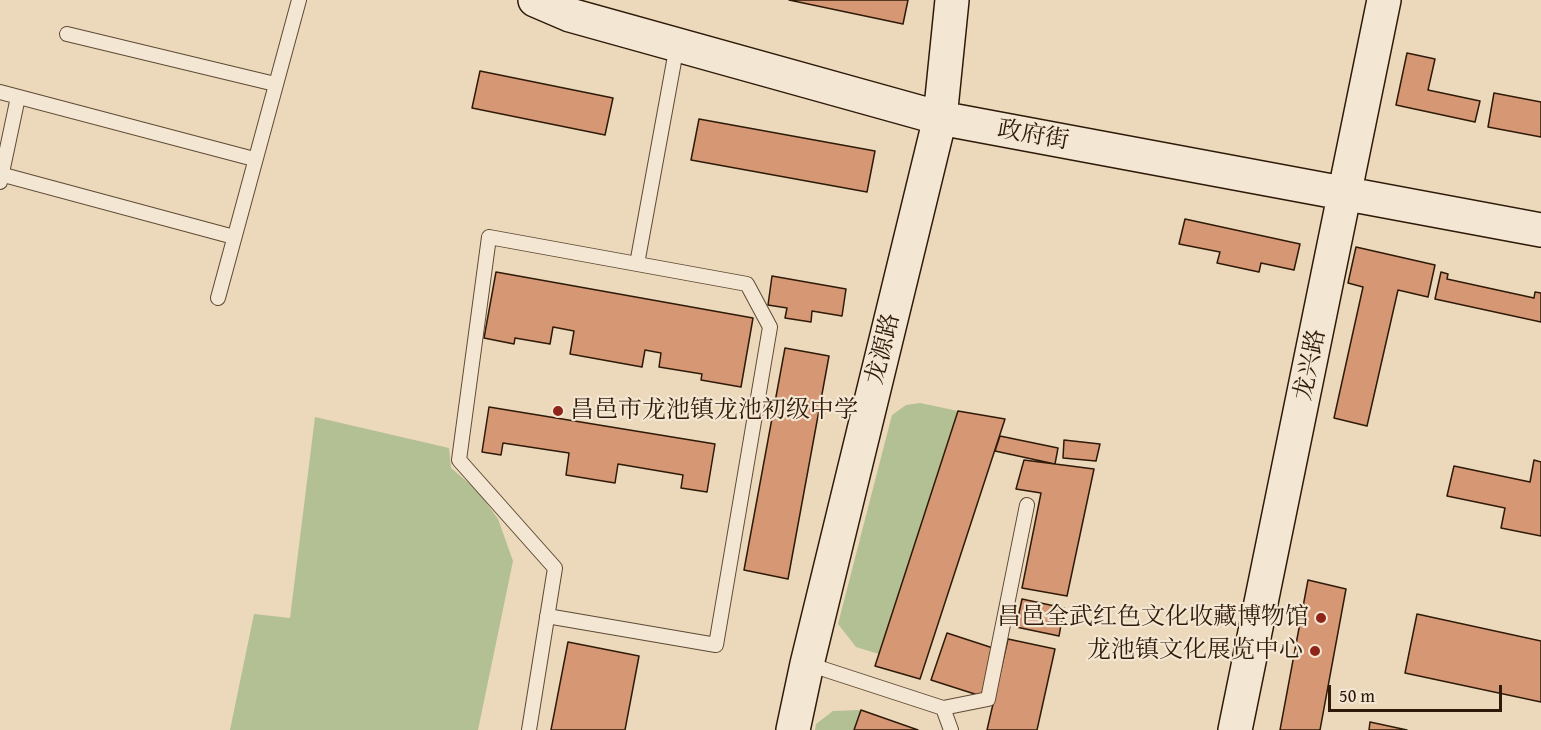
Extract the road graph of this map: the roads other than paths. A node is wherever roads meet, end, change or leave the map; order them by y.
1 (299, 0) edge
2 (535, 0) edge
3 (952, 0) edge
4 (1384, 0) edge
5 (67, 34) dead end
6 (677, 45) junction
7 (275, 84) junction
8 (0, 92) edge
9 (18, 97) junction
10 (940, 118) junction
11 (254, 159) junction
12 (1, 177) edge
13 (1346, 194) junction
14 (1541, 230) edge
15 (234, 237) junction
16 (637, 264) junction
17 (218, 298) dead end
18 (1027, 505) dead end
19 (547, 616) junction
20 (807, 664) junction
21 (943, 708) junction
22 (529, 730) edge
23 (793, 730) edge
24 (951, 730) edge
25 (1235, 730) edge

1 - 7 lane
2 - 6 street, 政府街
3 - 10 street, 龙源路
4 - 13 street, 龙兴路
5 - 7 lane
6 - 10 street, 政府街
6 - 16 lane
7 - 11 lane
8 - 9 lane
9 - 11 lane
9 - 12 lane
10 - 13 street, 政府街
10 - 20 street, 龙源路
11 - 15 lane
12 - 15 lane
13 - 14 street, 政府街
13 - 25 street, 龙兴路
15 - 17 lane
16 - 19 lane
16 - 19 lane
18 - 21 lane
19 - 22 lane
20 - 21 lane
20 - 23 street, 龙源路
21 - 24 lane

